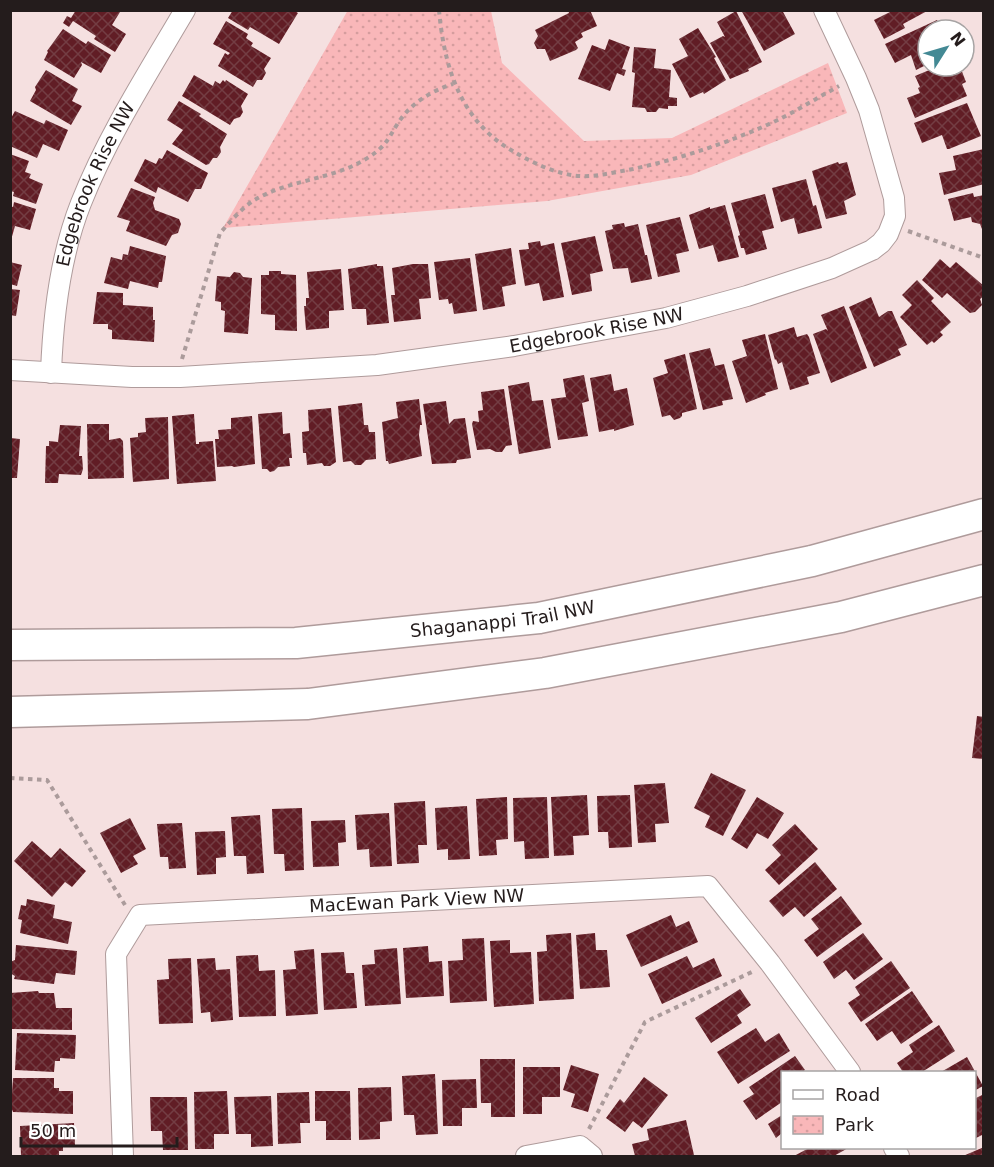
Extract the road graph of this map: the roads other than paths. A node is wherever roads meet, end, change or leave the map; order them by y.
1 (185, 10) edge
2 (824, 10) edge
3 (10, 370) edge
4 (51, 373) junction
5 (984, 514) edge
6 (984, 580) edge
7 (10, 645) edge
8 (10, 712) edge
9 (849, 1071) edge
10 (586, 1151) edge
11 (123, 1156) edge
12 (526, 1156) edge

1 - 4 street, Edgebrook Rise NW
2 - 4 street, Edgebrook Rise NW
3 - 4 street, Edgebrook Rise NW
5 - 7 main road, Shaganappi Trail NW
6 - 8 main road
9 - 11 street, MacEwan Park View NW
10 - 12 street

